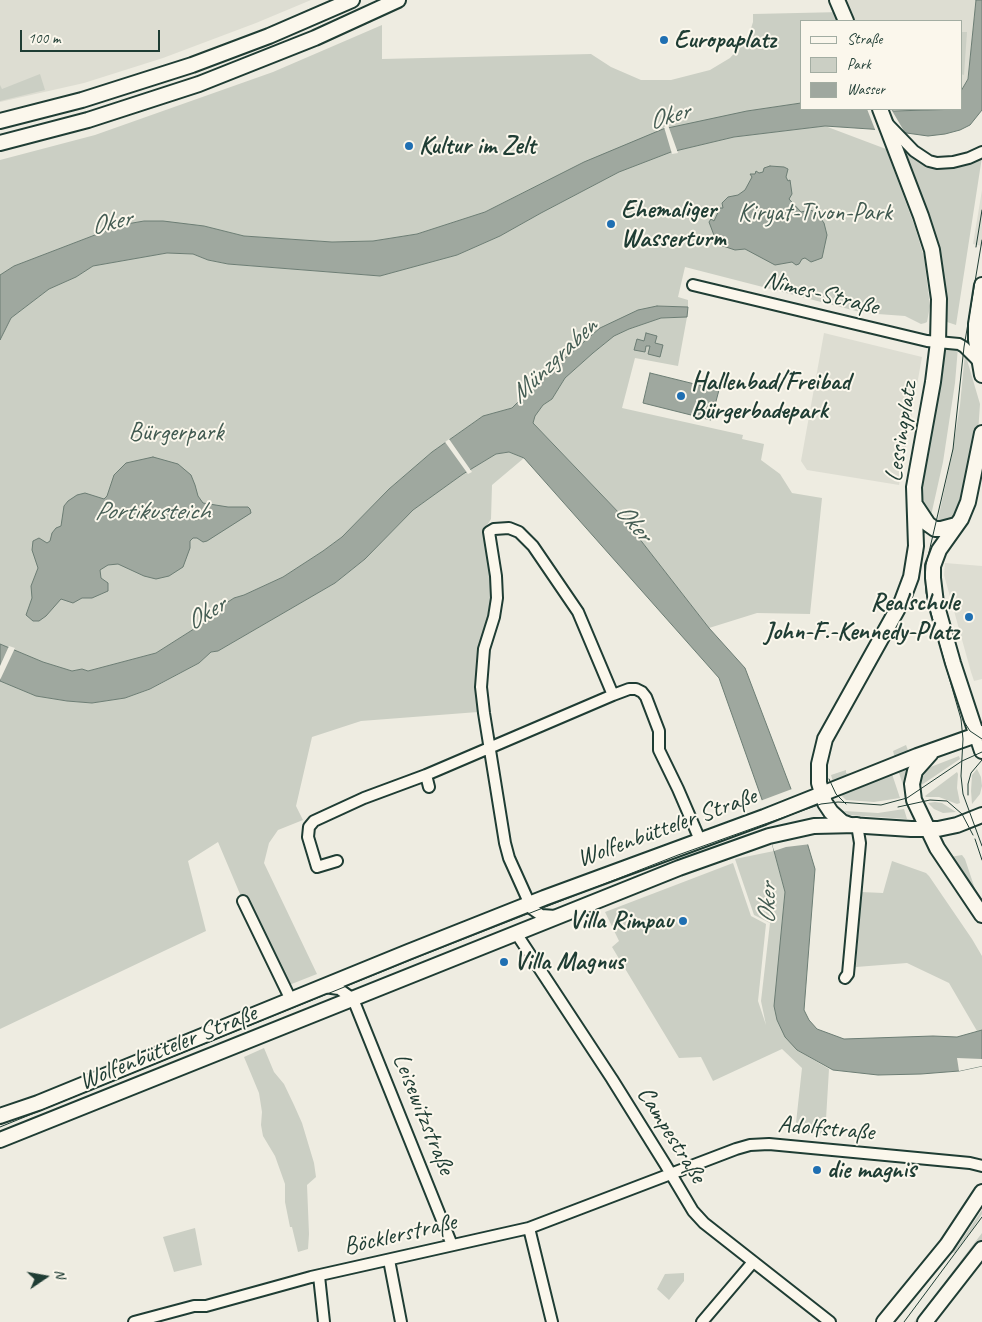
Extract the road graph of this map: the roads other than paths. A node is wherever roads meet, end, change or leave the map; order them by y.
1 (352, 0) edge
2 (398, 0) edge
3 (838, 0) edge
4 (846, 20) edge
5 (882, 114) edge
6 (0, 121) edge
7 (897, 139) junction
8 (0, 143) edge
9 (982, 152) edge
10 (693, 285) dead end
11 (982, 285) edge
12 (938, 342) junction
13 (978, 361) junction
14 (982, 376) edge
15 (982, 437) edge
16 (914, 501) junction
17 (956, 525) junction
18 (613, 695) junction
19 (979, 734) edge
20 (490, 747) junction
21 (938, 748) junction
22 (982, 751) edge
23 (426, 775) junction
24 (429, 787) dead end
25 (821, 794) junction
26 (982, 815) edge
27 (858, 825) junction
28 (927, 829) junction
29 (700, 840) junction
30 (337, 861) dead end
31 (243, 901) dead end
32 (528, 904) junction
33 (982, 915) edge
34 (557, 916) junction
35 (516, 933) junction
36 (845, 978) dead end
37 (323, 987) junction
38 (353, 999) junction
39 (291, 1000) junction
40 (0, 1116) edge
41 (0, 1140) edge
42 (982, 1166) edge
43 (670, 1173) junction
44 (982, 1192) edge
45 (529, 1228) junction
46 (452, 1245) junction
47 (982, 1249) edge
48 (390, 1260) junction
49 (753, 1262) junction
50 (319, 1276) junction
51 (154, 1319) edge
52 (134, 1322) edge
53 (324, 1322) edge
54 (401, 1322) edge
55 (552, 1322) edge
56 (702, 1322) edge
57 (830, 1322) edge
58 (884, 1322) edge
59 (925, 1322) edge

1 - 6 main road
2 - 8 main road
3 - 4 main road
5 - 7 main road, Lessingplatz
7 - 9 street
7 - 12 main road, Lessingplatz
10 - 12 street, Nîmes-Straße
11 - 13 main road
12 - 13 street
12 - 16 main road, Lessingplatz
13 - 14 main road
15 - 17 main road
16 - 17 main road
16 - 25 main road, Lessingplatz
17 - 19 main road
18 - 20 street
18 - 20 street
18 - 29 street
19 - 21 main road, Wolfenbütteler Straße
19 - 22 main road
20 - 23 street
20 - 32 street
21 - 25 main road, Wolfenbütteler Straße
21 - 28 main road
23 - 24 street
23 - 30 street
25 - 27 main road
25 - 29 main road, Wolfenbütteler Straße
26 - 28 main road
27 - 28 main road
27 - 34 main road, Wolfenbütteler Straße
27 - 36 street
28 - 33 main road
29 - 32 main road, Wolfenbütteler Straße
31 - 39 street
32 - 34 street
32 - 37 main road, Wolfenbütteler Straße
34 - 35 main road, Wolfenbütteler Straße
35 - 38 main road, Wolfenbütteler Straße
35 - 43 street, Campestraße
37 - 38 street
37 - 39 main road, Wolfenbütteler Straße
38 - 41 main road, Wolfenbütteler Straße
38 - 46 street, Leisewitzstraße
39 - 40 main road, Wolfenbütteler Straße
42 - 43 street, Adolfstraße
43 - 45 street, Böcklerstraße
43 - 49 street, Campestraße
44 - 58 main road
45 - 46 street, Böcklerstraße
45 - 55 street
46 - 48 street, Böcklerstraße
47 - 59 main road
48 - 50 street, Böcklerstraße
48 - 54 street
49 - 56 street
49 - 57 street, Campestraße
50 - 51 street, Böcklerstraße
50 - 53 street
51 - 52 street, Böcklerstraße

